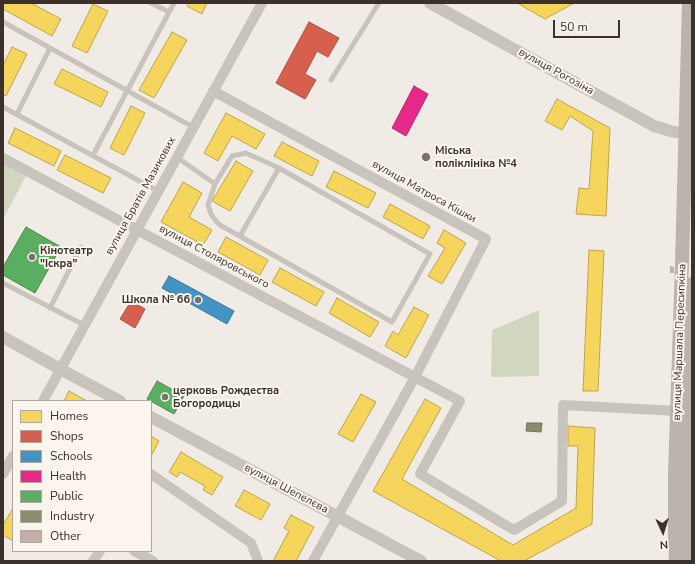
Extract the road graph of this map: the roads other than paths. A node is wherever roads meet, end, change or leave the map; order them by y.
1 (151, 3) edge
2 (174, 3) edge
3 (262, 3) edge
4 (379, 3) edge
5 (689, 3) edge
6 (433, 4) edge
7 (169, 12) junction
8 (3, 22) edge
9 (50, 48) junction
10 (330, 80) dead end
11 (127, 90) junction
12 (213, 91) junction
13 (3, 107) edge
14 (16, 114) junction
15 (193, 127) junction
16 (688, 133) edge
17 (93, 155) junction
18 (3, 158) edge
19 (176, 158) junction
20 (279, 168) junction
21 (215, 184) junction
22 (158, 191) junction
23 (137, 230) junction
24 (240, 236) junction
25 (81, 247) dead end
26 (3, 283) edge
27 (692, 284) edge
28 (50, 308) junction
29 (84, 325) junction
30 (691, 326) edge
31 (3, 337) edge
32 (60, 369) junction
33 (415, 377) junction
34 (44, 400) edge
35 (118, 400) edge
36 (684, 417) edge
37 (152, 418) edge
38 (12, 458) edge
39 (3, 474) edge
40 (152, 475) edge
41 (689, 508) edge
42 (338, 516) junction
43 (99, 552) edge
44 (136, 552) edge
45 (93, 561) edge
46 (153, 561) edge
47 (258, 561) edge
48 (313, 561) edge
49 (421, 561) edge
50 (676, 561) edge
51 (690, 561) edge

1 - 7 lane
2 - 7 lane
3 - 12 street, вулиця Братів Мазикових
4 - 10 lane
5 - 16 main road, вулиця Маршала Пересипкіна
6 - 16 street, вулиця Рогозіна
7 - 11 lane
8 - 9 lane
9 - 11 lane
9 - 14 lane
11 - 15 lane
11 - 17 lane
12 - 15 street, вулиця Братів Мазикових
12 - 33 street, вулиця Матроса Кішки
13 - 14 lane
14 - 17 lane
15 - 19 street, вулиця Братів Мазикових
16 - 36 main road, вулиця Маршала Пересипкіна
17 - 22 lane
18 - 23 street, вулиця Столяровського
19 - 21 lane
19 - 22 street, вулиця Братів Мазикових
20 - 21 lane
20 - 24 lane
20 - 24 lane
21 - 24 lane
22 - 23 street, вулиця Братів Мазикових
23 - 29 street, вулиця Братів Мазикових
23 - 33 street, вулиця Столяровського
25 - 28 lane
26 - 28 lane
27 - 30 main road, вулиця Маршала Пересипкіна
28 - 29 lane
29 - 32 street, вулиця Братів Мазикових
30 - 36 main road, вулиця Маршала Пересипкіна
31 - 32 street
32 - 34 street, вулиця Братів Мазикових
32 - 35 street
33 - 36 street, вулиця Столяровського
33 - 42 street
36 - 41 main road, вулиця Маршала Пересипкіна
36 - 50 main road, вулиця Маршала Пересипкіна
37 - 42 street, вулиця Шепелєва
38 - 39 street
40 - 47 street
41 - 51 main road, вулиця Маршала Пересипкіна
42 - 48 street
42 - 49 street, вулиця Шепелєва
43 - 45 street
44 - 46 street

